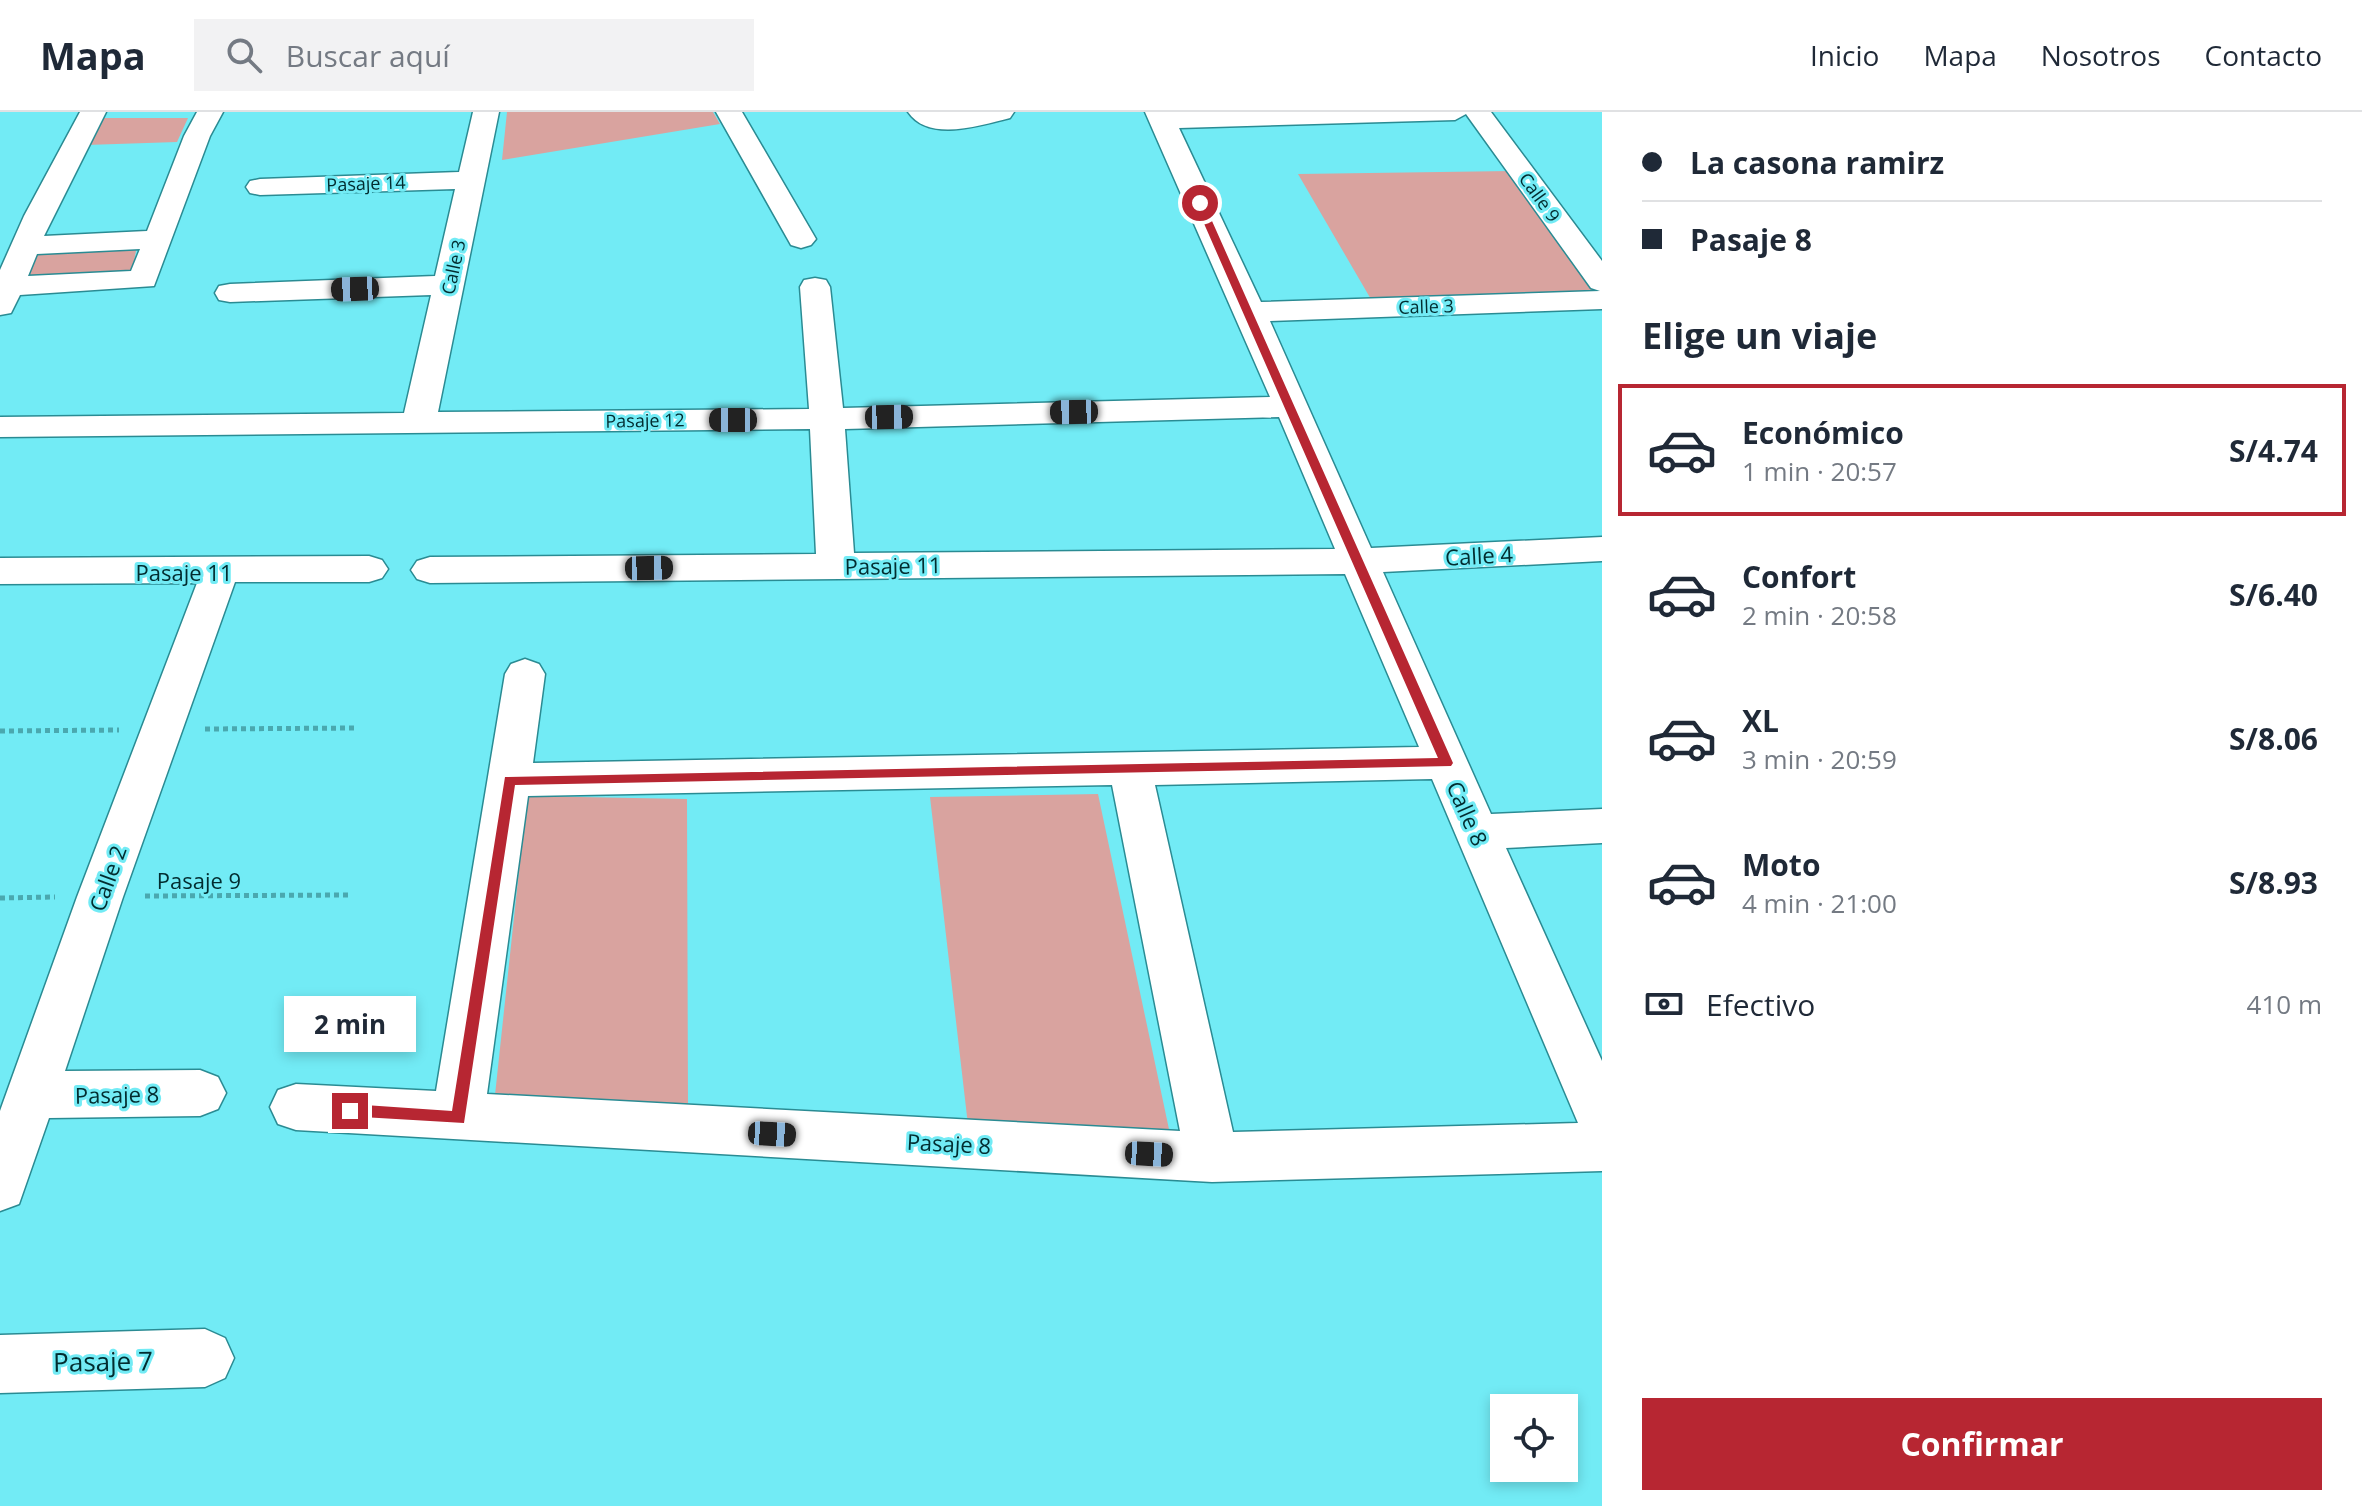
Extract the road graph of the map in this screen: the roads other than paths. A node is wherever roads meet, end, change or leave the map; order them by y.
1 (93, 112) edge
2 (210, 112) edge
3 (486, 112) edge
4 (729, 112) edge
5 (921, 112) edge
6 (1001, 112) edge
7 (1455, 112) edge
8 (1478, 112) edge
9 (1160, 116) edge
10 (472, 180) junction
11 (260, 187) dead end
12 (159, 239) junction
13 (801, 239) dead end
14 (25, 246) junction
15 (1602, 282) edge
16 (449, 285) junction
17 (815, 287) dead end
18 (230, 293) dead end
19 (4, 296) edge
20 (1602, 300) edge
21 (1250, 312) junction
22 (1290, 407) junction
23 (827, 419) junction
24 (419, 423) junction
25 (0, 427) edge
26 (1602, 549) edge
27 (1356, 561) junction
28 (836, 566) junction
29 (369, 569) dead end
30 (430, 570) dead end
31 (0, 571) edge
32 (220, 572) junction
33 (525, 674) dead end
34 (1446, 763) junction
35 (1130, 768) junction
36 (509, 780) junction
37 (1602, 826) edge
38 (1477, 832) junction
39 (200, 1093) dead end
40 (33, 1095) junction
41 (296, 1107) dead end
42 (458, 1118) junction
43 (1602, 1119) edge
44 (1602, 1147) edge
45 (1212, 1157) junction
46 (0, 1186) edge
47 (205, 1358) dead end
48 (0, 1364) edge

1 - 14 street
2 - 12 street
3 - 10 street, Calle 3
4 - 13 street
5 - 6 street
7 - 9 street
8 - 15 street, Calle 9
9 - 21 street, Calle 8
10 - 11 street, Pasaje 14
10 - 16 street, Calle 3
12 - 14 street
12 - 19 street
14 - 19 street
16 - 18 street
16 - 24 street, Calle 3
17 - 23 street
20 - 21 street, Calle 3
21 - 22 street, Calle 8
22 - 23 street, Pasaje 12
22 - 27 street, Calle 8
23 - 24 street, Pasaje 12
23 - 28 street
24 - 25 street, Pasaje 12
26 - 27 street, Calle 4
27 - 28 street, Pasaje 11
27 - 34 street, Calle 8
28 - 30 street, Pasaje 11
29 - 32 street, Pasaje 11
31 - 32 street, Pasaje 11
32 - 40 street, Calle 2
33 - 36 street
34 - 35 street
34 - 38 street, Calle 8
35 - 36 street
35 - 45 street
36 - 42 street
37 - 38 street
38 - 43 street, Calle 8
39 - 40 street, Pasaje 8
40 - 46 street, Calle 2
41 - 42 street, Pasaje 8
42 - 45 street, Pasaje 8
44 - 45 street, Pasaje 8
47 - 48 street, Pasaje 7

